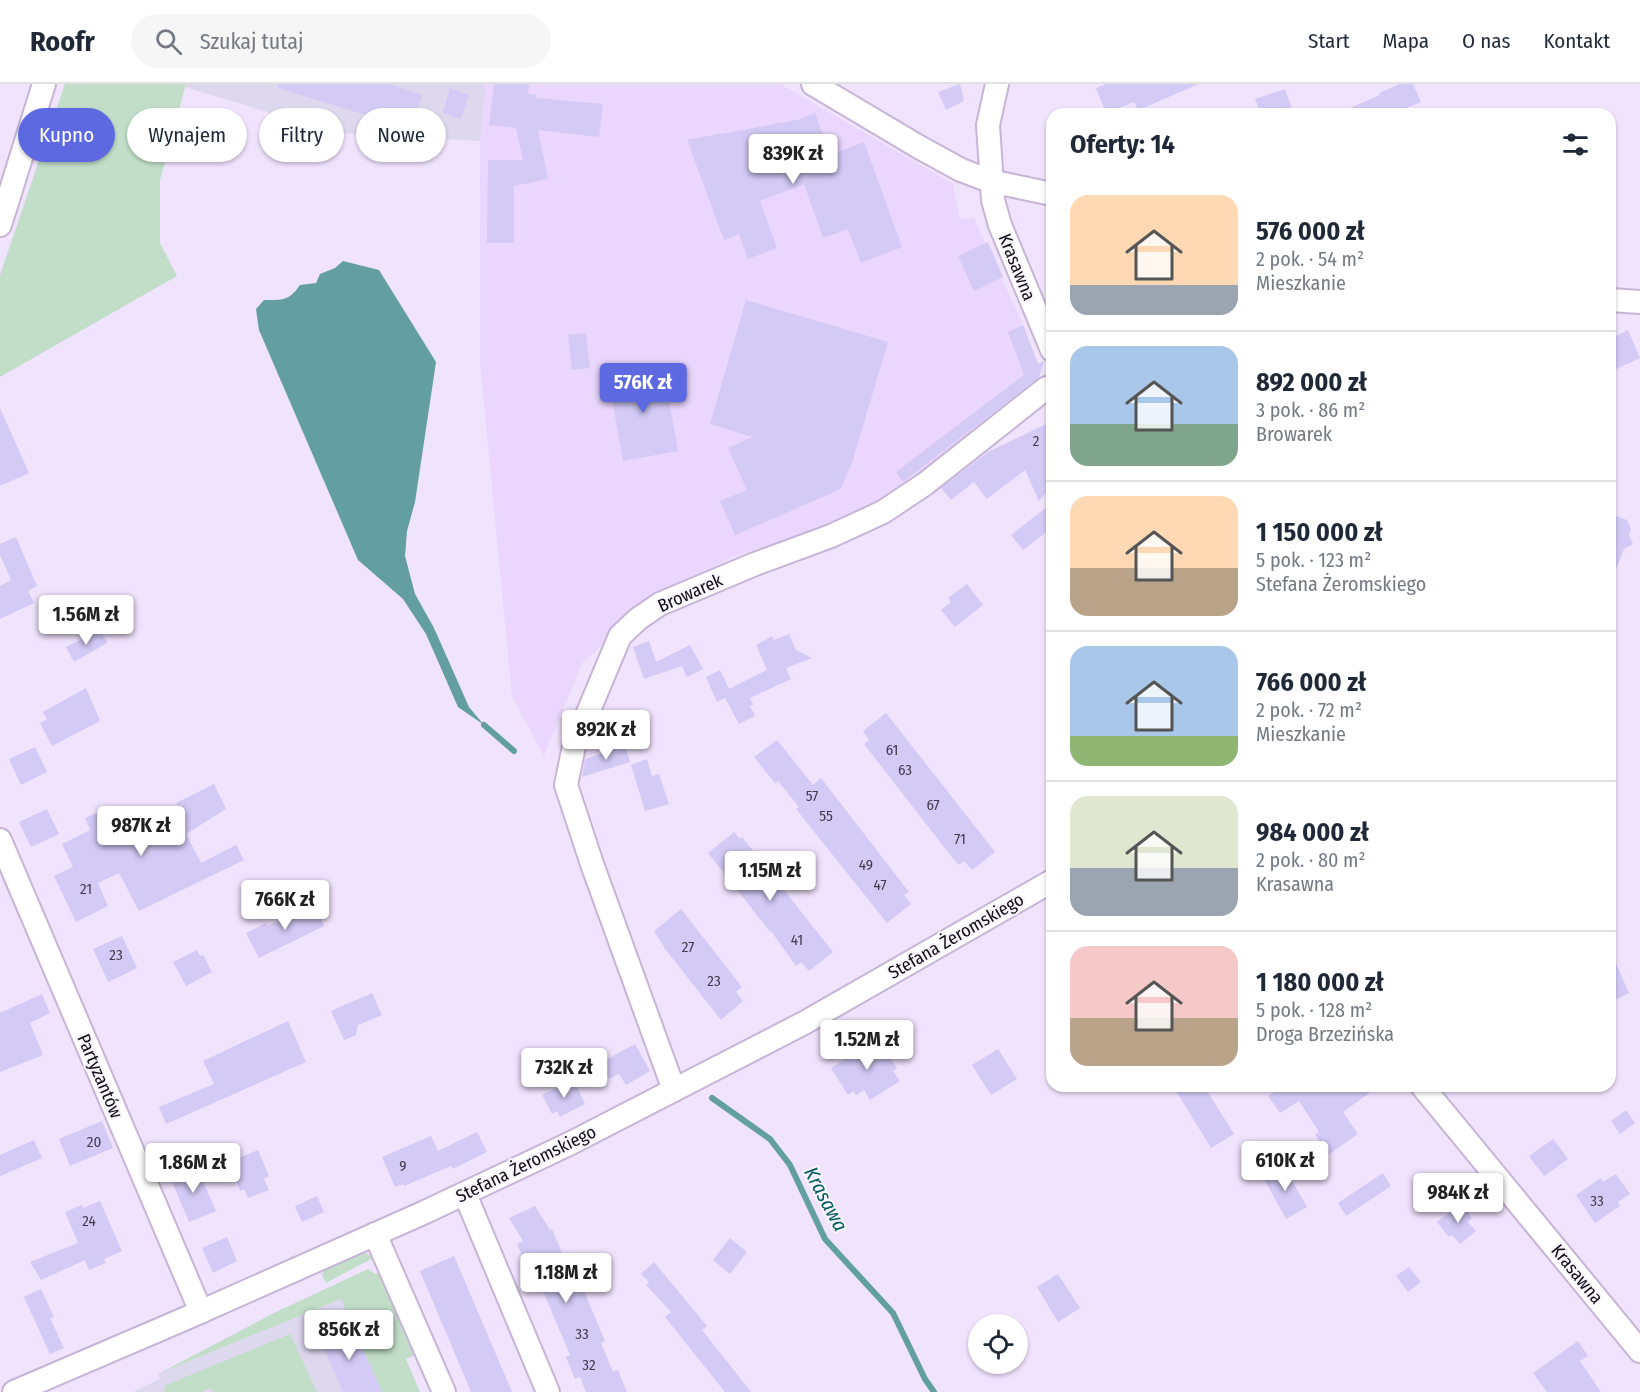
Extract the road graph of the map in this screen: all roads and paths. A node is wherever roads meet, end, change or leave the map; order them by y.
1 (44, 84) edge
2 (813, 84) edge
3 (997, 84) edge
4 (990, 181) junction
5 (1046, 193) edge
6 (0, 225) edge
7 (1616, 300) edge
8 (1640, 302) edge
9 (1046, 336) edge
10 (1046, 389) edge
11 (0, 840) edge
12 (1046, 885) edge
13 (674, 1090) junction
14 (1427, 1092) edge
15 (465, 1194) junction
16 (375, 1234) junction
17 (201, 1312) junction
18 (1640, 1351) edge
19 (14, 1392) edge
20 (444, 1392) edge
21 (548, 1392) edge

1 - 6 street
2 - 4 street
3 - 4 street, Krasawna
4 - 5 street
4 - 9 street, Krasawna
7 - 8 street
10 - 13 street, Browarek
11 - 17 street, Partyzantów
12 - 13 street, Stefana Żeromskiego
13 - 15 street, Stefana Żeromskiego
14 - 18 street, Krasawna
15 - 16 street, Stefana Żeromskiego
15 - 21 street
16 - 17 street, Stefana Żeromskiego
16 - 20 street
17 - 19 street, Stefana Żeromskiego

